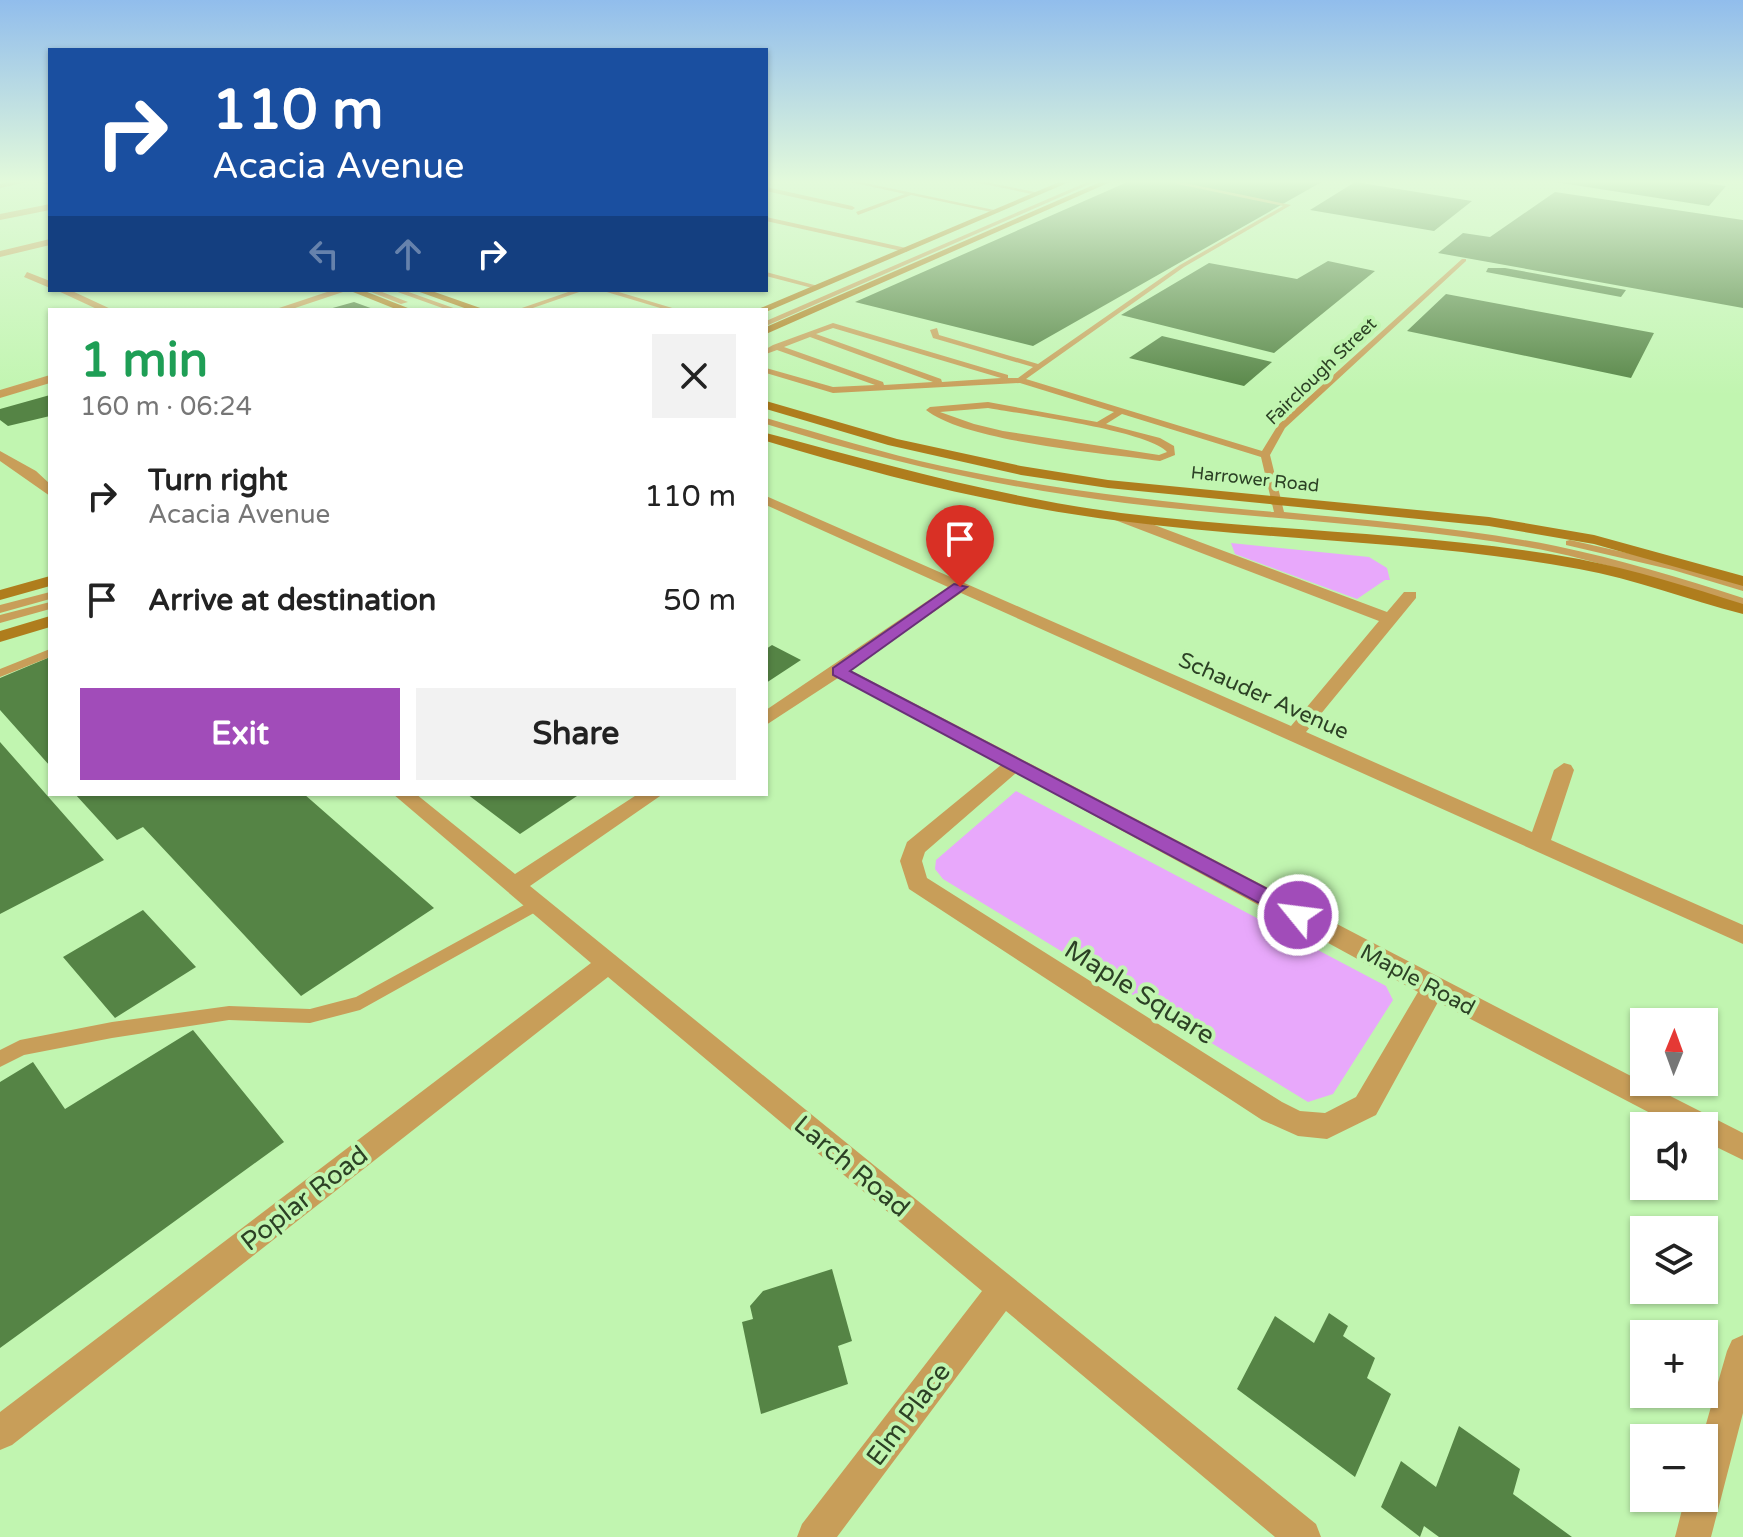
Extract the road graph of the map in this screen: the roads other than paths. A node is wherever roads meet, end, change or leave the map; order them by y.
1 (902, 252) edge
2 (918, 252) edge
3 (932, 252) edge
4 (947, 252) edge
5 (1207, 252) edge
6 (1464, 260) dead end
7 (27, 275) dead end
8 (768, 275) edge
9 (48, 284) edge
10 (816, 287) junction
11 (66, 292) edge
12 (337, 292) edge
13 (358, 292) edge
14 (376, 292) edge
15 (402, 292) edge
16 (425, 292) edge
17 (575, 292) edge
18 (611, 292) edge
19 (103, 308) edge
20 (285, 308) edge
21 (402, 308) edge
22 (421, 308) edge
23 (449, 308) edge
24 (475, 308) edge
25 (526, 308) edge
26 (668, 308) edge
27 (766, 308) edge
28 (768, 313) edge
29 (768, 323) edge
30 (768, 330) edge
31 (934, 330) dead end
32 (808, 334) junction
33 (776, 347) junction
34 (768, 351) edge
35 (1037, 366) junction
36 (768, 371) edge
37 (48, 380) edge
38 (1017, 380) junction
39 (946, 383) junction
40 (888, 387) junction
41 (0, 394) edge
42 (768, 406) edge
43 (1121, 411) junction
44 (768, 416) edge
45 (768, 422) edge
46 (1099, 425) junction
47 (768, 438) edge
48 (0, 455) edge
49 (1265, 455) junction
50 (48, 490) edge
51 (768, 501) edge
52 (1278, 509) junction
53 (1120, 517) junction
54 (1285, 533) junction
55 (1743, 581) edge
56 (48, 582) edge
57 (960, 587) junction
58 (1743, 588) edge
59 (0, 595) edge
60 (1410, 595) dead end
61 (48, 596) edge
62 (1743, 602) edge
63 (48, 606) edge
64 (0, 609) edge
65 (1743, 609) edge
66 (0, 619) edge
67 (1390, 619) junction
68 (48, 622) edge
69 (0, 637) edge
70 (48, 654) edge
71 (838, 671) junction
72 (0, 673) edge
73 (768, 718) edge
74 (1294, 734) junction
75 (1013, 765) junction
76 (1564, 770) dead end
77 (405, 796) edge
78 (650, 796) edge
79 (1539, 843) junction
80 (525, 895) junction
81 (1743, 935) edge
82 (607, 964) junction
83 (1433, 988) junction
84 (0, 1059) edge
85 (1674, 1112) edge
86 (1718, 1134) edge
87 (1743, 1147) edge
88 (1002, 1290) junction
89 (1743, 1351) edge
90 (0, 1433) edge
91 (1718, 1444) edge
92 (1700, 1512) edge
93 (815, 1537) edge
94 (1303, 1537) edge
95 (1693, 1537) edge

1 - 10 main road
2 - 28 lane
3 - 29 lane
4 - 30 main road
5 - 35 lane
6 - 49 lane, Fairclough Street
7 - 9 street
8 - 10 lane
10 - 27 main road
11 - 19 street
12 - 20 street
13 - 21 main road
14 - 22 lane
15 - 23 lane
16 - 24 main road
17 - 25 lane
18 - 26 lane
31 - 35 lane
32 - 33 lane
32 - 38 lane
32 - 39 lane
33 - 34 lane
33 - 40 lane
35 - 38 lane
36 - 40 lane
37 - 41 street
38 - 39 lane
38 - 43 lane
39 - 40 lane
42 - 52 main road, Harrower Road
43 - 46 lane
43 - 49 lane
44 - 52 lane
45 - 52 lane
46 - 46 lane
47 - 53 main road
48 - 50 street
49 - 52 lane, Fairclough Street
51 - 57 street, Schauder Avenue
52 - 54 lane, Fairclough Street
52 - 55 main road, Harrower Road
52 - 58 lane
52 - 62 lane
53 - 54 main road
53 - 67 street
54 - 65 main road
56 - 59 main road
57 - 71 street
57 - 74 street, Schauder Avenue
60 - 67 street
61 - 64 lane
63 - 66 lane
67 - 74 street
68 - 69 main road
70 - 72 lane
71 - 73 street
71 - 75 street, Maple Road
74 - 79 street, Schauder Avenue
75 - 83 street, Maple Road
75 - 83 street, Maple Square
76 - 79 street
77 - 80 street, Larch Road
78 - 80 street
79 - 81 street, Schauder Avenue
80 - 82 street, Larch Road
80 - 84 lane
82 - 88 street, Larch Road
82 - 90 street, Poplar Road
83 - 85 street, Maple Road
86 - 87 street, Maple Road
88 - 93 street, Elm Place
88 - 94 street, Larch Road
89 - 91 street
92 - 95 street

